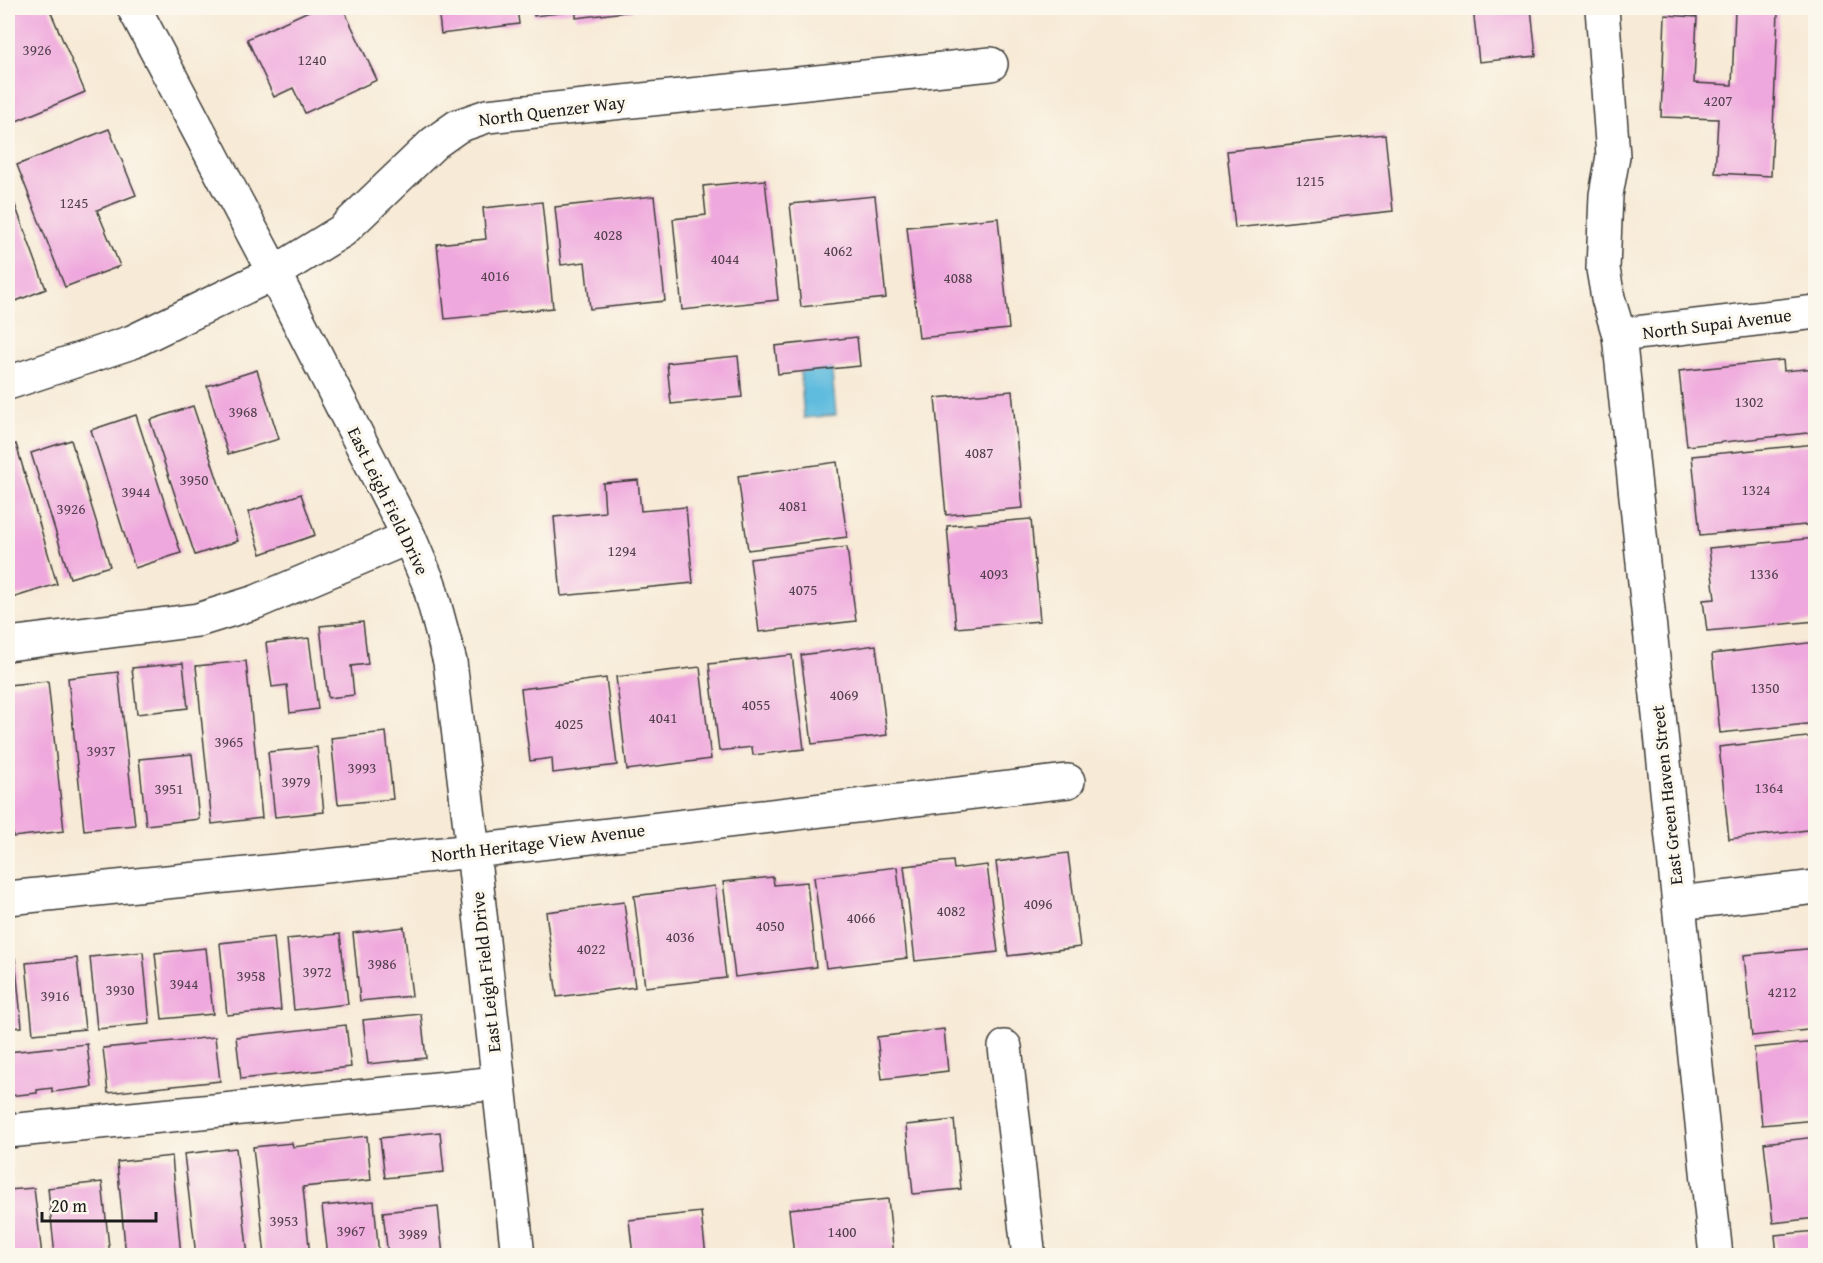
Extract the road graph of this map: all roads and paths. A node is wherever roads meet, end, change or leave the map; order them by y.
1 (134, 8) edge
2 (1602, 8) edge
3 (991, 64) dead end
4 (274, 273) junction
5 (1815, 312) edge
6 (1619, 335) junction
7 (8, 383) edge
8 (410, 537) junction
9 (8, 644) edge
10 (1068, 781) dead end
11 (473, 851) junction
12 (1815, 887) edge
13 (8, 898) edge
14 (1679, 903) junction
15 (1005, 1047) dead end
16 (498, 1083) junction
17 (8, 1131) edge
18 (518, 1256) edge
19 (1027, 1256) edge
20 (1716, 1256) edge

1 - 4 street, East Leigh Field Drive
2 - 6 street, East Green Haven Street
3 - 4 street, North Quenzer Way
4 - 7 street, North Quenzer Way
4 - 8 street, East Leigh Field Drive
5 - 6 street, North Supai Avenue
6 - 14 street, East Green Haven Street
8 - 9 street
8 - 11 street, East Leigh Field Drive
10 - 11 street, North Heritage View Avenue
11 - 13 street, North Heritage View Avenue
11 - 16 street, East Leigh Field Drive
12 - 14 street
14 - 20 street, East Green Haven Street
15 - 19 street
16 - 17 street
16 - 18 street, East Leigh Field Drive

